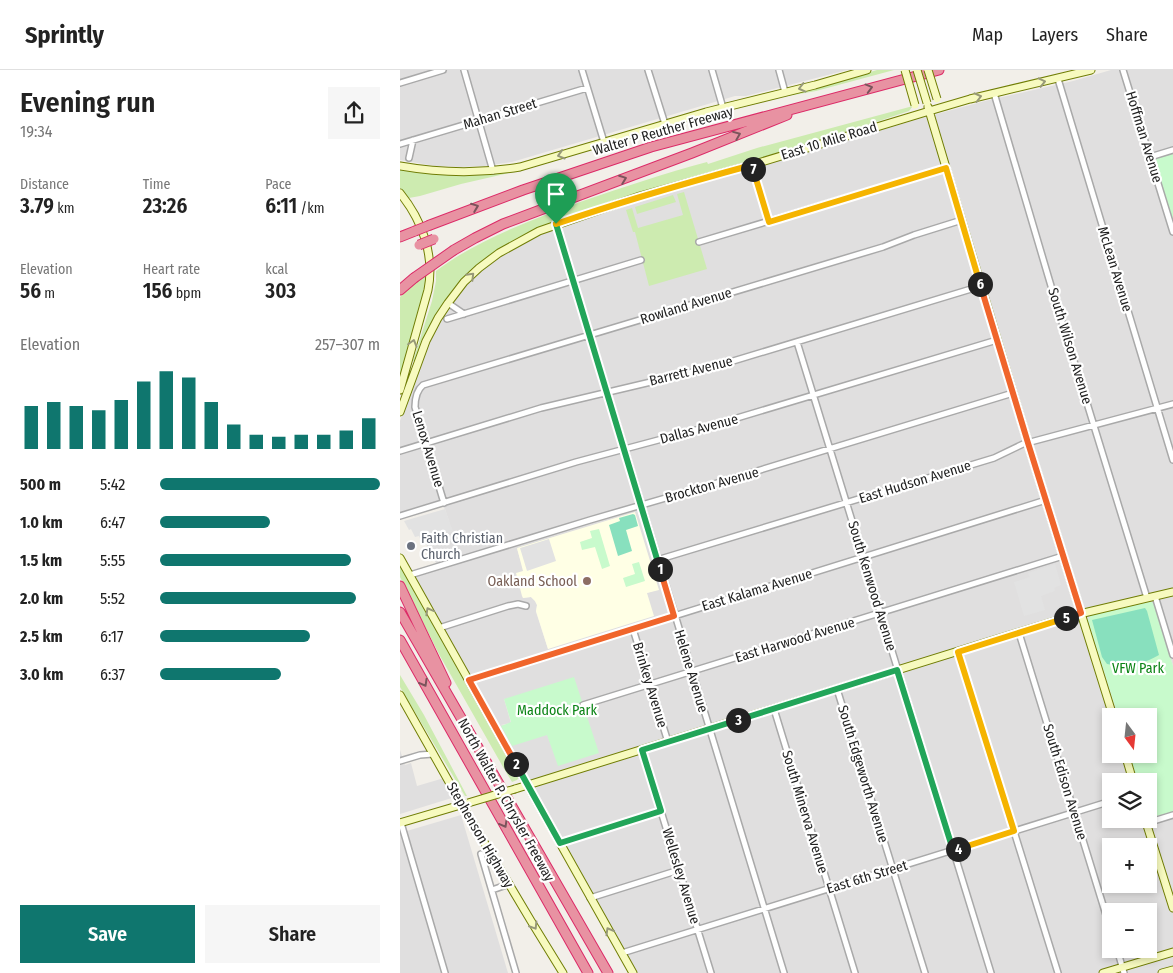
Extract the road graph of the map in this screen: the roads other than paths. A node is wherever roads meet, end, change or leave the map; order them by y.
1 (443, 70) edge
2 (464, 70) edge
3 (582, 70) edge
4 (648, 70) edge
5 (712, 70) edge
6 (779, 70) edge
7 (867, 70) edge
8 (905, 70) edge
9 (917, 70) edge
10 (928, 70) edge
11 (939, 70) edge
12 (1091, 70) edge
13 (1123, 70) edge
14 (848, 73) edge
15 (1058, 79) junction
16 (400, 83) edge
17 (587, 88) junction
18 (785, 92) junction
19 (994, 93) junction
20 (825, 100) junction
21 (948, 105) junction
22 (723, 108) junction
23 (929, 111) junction
24 (478, 120) junction
25 (665, 124) junction
26 (862, 132) junction
27 (413, 140) junction
28 (604, 142) junction
29 (400, 144) edge
30 (1173, 150) edge
31 (1150, 156) junction
32 (409, 158) dead end
33 (752, 165) junction
34 (400, 166) edge
35 (946, 168) junction
36 (493, 171) junction
37 (400, 193) edge
38 (962, 220) junction
39 (769, 222) junction
40 (556, 224) junction
41 (1173, 232) edge
42 (400, 237) edge
43 (434, 239) dead end
44 (699, 242) dead end
45 (419, 245) dead end
46 (641, 260) dead end
47 (413, 276) junction
48 (400, 280) edge
49 (572, 281) junction
50 (981, 286) junction
51 (400, 290) edge
52 (448, 303) junction
53 (464, 314) junction
54 (447, 319) dead end
55 (589, 335) junction
56 (997, 340) junction
57 (797, 342) junction
58 (400, 390) edge
59 (606, 392) junction
60 (1013, 393) junction
61 (417, 396) joint
62 (813, 396) junction
63 (1173, 404) edge
64 (1157, 409) junction
65 (400, 412) edge
66 (1094, 426) junction
67 (426, 443) junction
68 (1028, 443) junction
69 (624, 449) junction
70 (830, 449) junction
71 (400, 451) edge
72 (1173, 460) edge
73 (1046, 500) junction
74 (444, 502) junction
75 (846, 503) junction
76 (641, 505) junction
77 (400, 516) edge
78 (1063, 556) junction
79 (863, 557) junction
80 (400, 558) edge
81 (658, 560) junction
82 (410, 575) junction
83 (400, 586) edge
84 (1173, 592) edge
85 (1155, 596) junction
86 (1147, 598) junction
87 (526, 606) dead end
88 (400, 612) edge
89 (880, 613) junction
90 (1081, 613) junction
91 (674, 616) junction
92 (439, 628) junction
93 (633, 629) junction
94 (1019, 633) junction
95 (400, 640) edge
96 (958, 652) junction
97 (1173, 655) edge
98 (897, 670) junction
99 (691, 672) junction
100 (469, 680) junction
101 (650, 685) junction
102 (837, 689) junction
103 (401, 700) edge
104 (584, 705) dead end
105 (1111, 708) edge
106 (774, 709) junction
107 (460, 716) junction
108 (709, 729) junction
109 (668, 742) junction
110 (642, 750) junction
111 (433, 754) junction
112 (400, 761) edge
113 (528, 785) junction
114 (465, 804) junction
115 (1102, 804) edge
116 (661, 811) junction
117 (1074, 812) junction
118 (1173, 815) edge
119 (1157, 819) edge
120 (400, 823) edge
121 (1148, 828) edge
122 (1014, 831) junction
123 (560, 843) junction
124 (953, 850) junction
125 (481, 854) dead end
126 (892, 869) junction
127 (680, 870) junction
128 (509, 884) junction
129 (829, 889) junction
130 (492, 890) junction
131 (1171, 894) edge
132 (590, 898) junction
133 (1102, 903) edge
134 (1173, 908) edge
135 (764, 909) junction
136 (698, 930) junction
137 (622, 953) junction
138 (1172, 953) edge
139 (1123, 970) edge
140 (1173, 970) edge
141 (607, 971) edge
142 (560, 972) edge
143 (445, 973) edge
144 (516, 973) edge
145 (588, 973) edge
146 (633, 973) edge
147 (711, 973) edge
148 (784, 973) edge
149 (855, 973) edge
150 (924, 973) edge
151 (991, 973) edge
152 (1058, 973) edge
153 (1102, 973) edge
154 (1162, 973) edge

1 - 16 street
2 - 24 street
3 - 17 street
4 - 25 street
5 - 22 street
6 - 18 street
7 - 14 main road
8 - 26 main road, bridge
9 - 23 main road, bridge
10 - 21 main road, bridge
20 -> 11 highway, Walter P Reuther Freeway
12 - 15 main road, East 10 Mile Road
13 - 31 street, Hoffman Avenue
14 -> 18 main road
19 -> 15 main road, East 10 Mile Road
15 - 64 street, McLean Avenue
17 - 24 street, Mahan Street
17 - 28 street
18 - 22 main road
21 -> 19 main road, East 10 Mile Road
19 - 66 street, South Wilson Avenue
42 -> 20 highway, Walter P Reuther Freeway, bridge
47 -> 20 highway, bridge
21 - 23 main road, East 10 Mile Road
22 - 25 main road
23 - 26 main road, East 10 Mile Road
23 - 35 main road
24 - 27 street, Mahan Street
24 - 36 street
25 - 28 main road
26 - 33 main road, East 10 Mile Road
27 - 29 street, Mahan Street
27 - 32 street
28 -> 36 main road
30 - 31 street
31 - 41 street, Hoffman Avenue
33 - 39 street
33 - 40 main road, East 10 Mile Road
34 - 36 main road
35 - 38 main road
35 - 39 street
58 -> 37 main road
38 - 50 main road
38 - 55 street, Rowland Avenue
39 - 44 street
40 - 49 street, Helene Avenue
52 -> 40 main road, East 10 Mile Road
43 - 45 highway, bridge
46 - 49 street
47 - 48 highway
47 - 51 highway
49 - 53 street
49 - 55 street, Helene Avenue
50 - 56 main road
50 - 57 street, Barrett Avenue
52 - 53 street
52 - 65 main road, East 10 Mile Road
53 - 54 street
55 - 59 street, Helene Avenue
55 - 61 street, Rowland Avenue
56 - 60 main road
56 - 62 street, Dallas Avenue
57 - 59 street, Barrett Avenue
57 - 62 street, South Kenwood Avenue
59 - 67 street, Barrett Avenue
59 - 69 street, Helene Avenue
60 - 68 main road
60 - 70 street, Brockton Avenue
61 - 67 street, Lenox Avenue
62 - 69 street, Dallas Avenue
62 - 70 street, South Kenwood Avenue
63 - 64 street, East Hudson Avenue
64 - 66 street, East Hudson Avenue
64 - 72 street, McLean Avenue
66 - 68 street, East Hudson Avenue
66 - 86 street, South Wilson Avenue
67 - 71 street, Barrett Avenue
67 - 74 street, Lenox Avenue
68 - 73 main road
68 - 75 street, East Hudson Avenue
69 - 74 street, Dallas Avenue
69 - 76 street, Helene Avenue
70 - 75 street, South Kenwood Avenue
70 - 76 street, Brockton Avenue
73 - 78 main road
73 - 79 street, East Kalama Avenue
74 - 77 street, Dallas Avenue
75 - 79 street, South Kenwood Avenue
75 - 81 street, East Hudson Avenue
76 - 81 street, Helene Avenue
76 - 82 street, Brockton Avenue
78 - 89 street, East Harwood Avenue
78 - 90 main road
79 - 89 street, South Kenwood Avenue
79 - 91 street, East Kalama Avenue
80 - 82 main road
81 - 91 street, Helene Avenue
92 -> 82 main road
83 - 107 highway
84 - 85 main road
85 - 86 main road
85 - 97 street
86 - 90 main road
87 - 92 street
88 - 107 highway
89 - 98 street, South Kenwood Avenue
89 - 99 street, East Harwood Avenue
90 - 94 main road
90 - 105 main road
91 - 93 street, East Kalama Avenue
91 - 99 street, Helene Avenue
92 - 100 main road
93 - 100 street, East Kalama Avenue
93 - 101 street, Brinkey Avenue
94 - 96 main road
94 - 117 street, South Edison Avenue
95 -> 145 highway, North Walter P. Chrysler Freeway
96 - 98 main road
96 - 122 street
98 - 102 main road
98 - 124 street, South Kenwood Avenue
99 - 101 street, East Harwood Avenue
99 - 108 street, Helene Avenue
100 - 113 main road
101 - 104 street, East Harwood Avenue
101 - 109 street, Brinkey Avenue
102 - 106 main road
102 - 126 street, South Edgeworth Avenue
103 - 111 main road, Stephenson Highway
106 - 108 main road
106 - 129 street, South Minerva Avenue
107 - 141 highway
108 - 109 main road
108 - 135 street, Helene Avenue
109 - 110 main road
110 - 113 main road
110 - 116 street, Wellesley Avenue
111 - 112 street
111 - 114 main road, Stephenson Highway
113 - 114 main road, bridge
113 - 123 main road
114 - 120 main road
114 - 128 main road, Stephenson Highway
115 - 117 street, East 6th Street
116 - 123 street
116 - 127 street, Wellesley Avenue
117 - 122 street, East 6th Street
117 - 133 street, South Edison Avenue
118 - 119 street
120 - 143 street
121 - 131 main road
122 - 124 street, East 6th Street
122 - 152 street
123 - 132 main road
124 - 126 street, East 6th Street
124 - 151 street, South Kenwood Avenue
125 - 130 street
126 - 129 street, East 6th Street
126 - 150 street, South Edgeworth Avenue
127 - 132 street
127 - 136 street, Wellesley Avenue
128 - 130 street
128 -> 142 main road, Stephenson Highway
129 - 135 street, East 6th Street
129 - 149 street, South Minerva Avenue
130 - 144 street
131 - 134 main road
137 -> 132 main road
135 - 136 street, East 6th Street
135 - 148 street, Helene Avenue
136 - 137 street, East 6th Street
136 - 147 street, Wellesley Avenue
137 - 146 main road
138 - 139 main road
139 - 153 main road
140 - 154 main road

